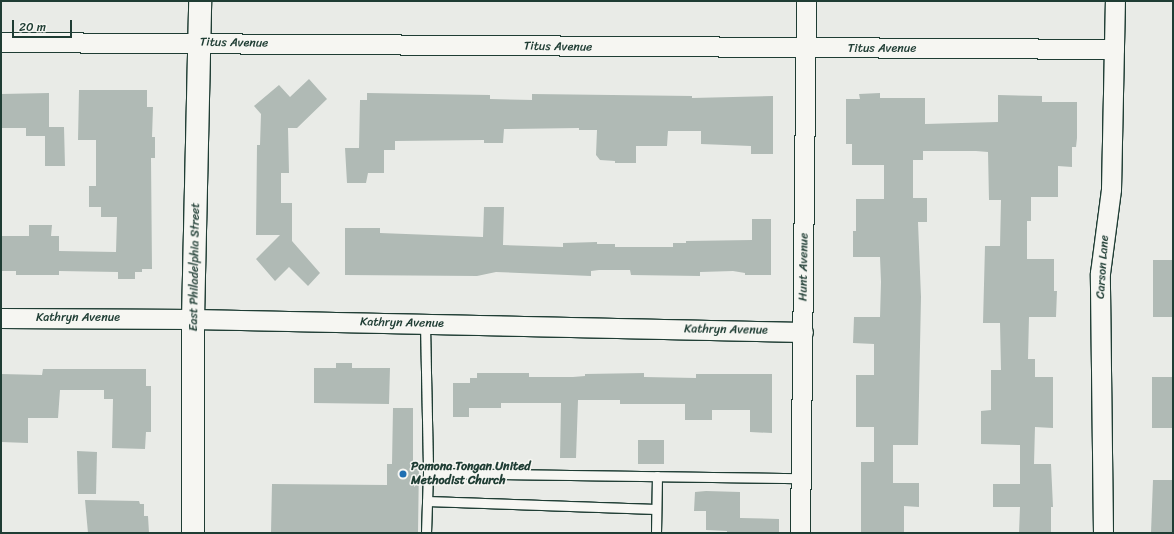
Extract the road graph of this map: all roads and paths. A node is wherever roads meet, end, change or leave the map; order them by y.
1 (200, 1) edge
2 (806, 1) edge
3 (1115, 1) edge
4 (1, 42) edge
5 (200, 43) junction
6 (806, 49) junction
7 (1114, 49) junction
8 (1, 318) edge
9 (193, 319) junction
10 (426, 324) junction
11 (803, 332) junction
12 (428, 473) junction
13 (657, 476) junction
14 (801, 478) junction
15 (427, 501) junction
16 (656, 509) junction
17 (193, 533) edge
18 (426, 533) edge
19 (656, 533) edge
20 (800, 533) edge
21 (1103, 533) edge

1 - 5 street, East Philadelphia Street
2 - 6 street, Hunt Avenue
3 - 7 street, Carson Lane
4 - 5 street, Titus Avenue
5 - 6 street, Titus Avenue
5 - 9 street, East Philadelphia Street
6 - 7 street, Titus Avenue
6 - 11 street, Hunt Avenue
7 - 21 street, Carson Lane
8 - 9 street, Kathryn Avenue
9 - 10 street, Kathryn Avenue
9 - 17 street, East Philadelphia Street
10 - 11 street, Kathryn Avenue
10 - 12 lane
11 - 14 street, Hunt Avenue
12 - 13 lane
12 - 15 lane
13 - 14 lane
13 - 16 lane
14 - 20 street, Hunt Avenue
15 - 16 lane
15 - 18 lane
16 - 19 lane

